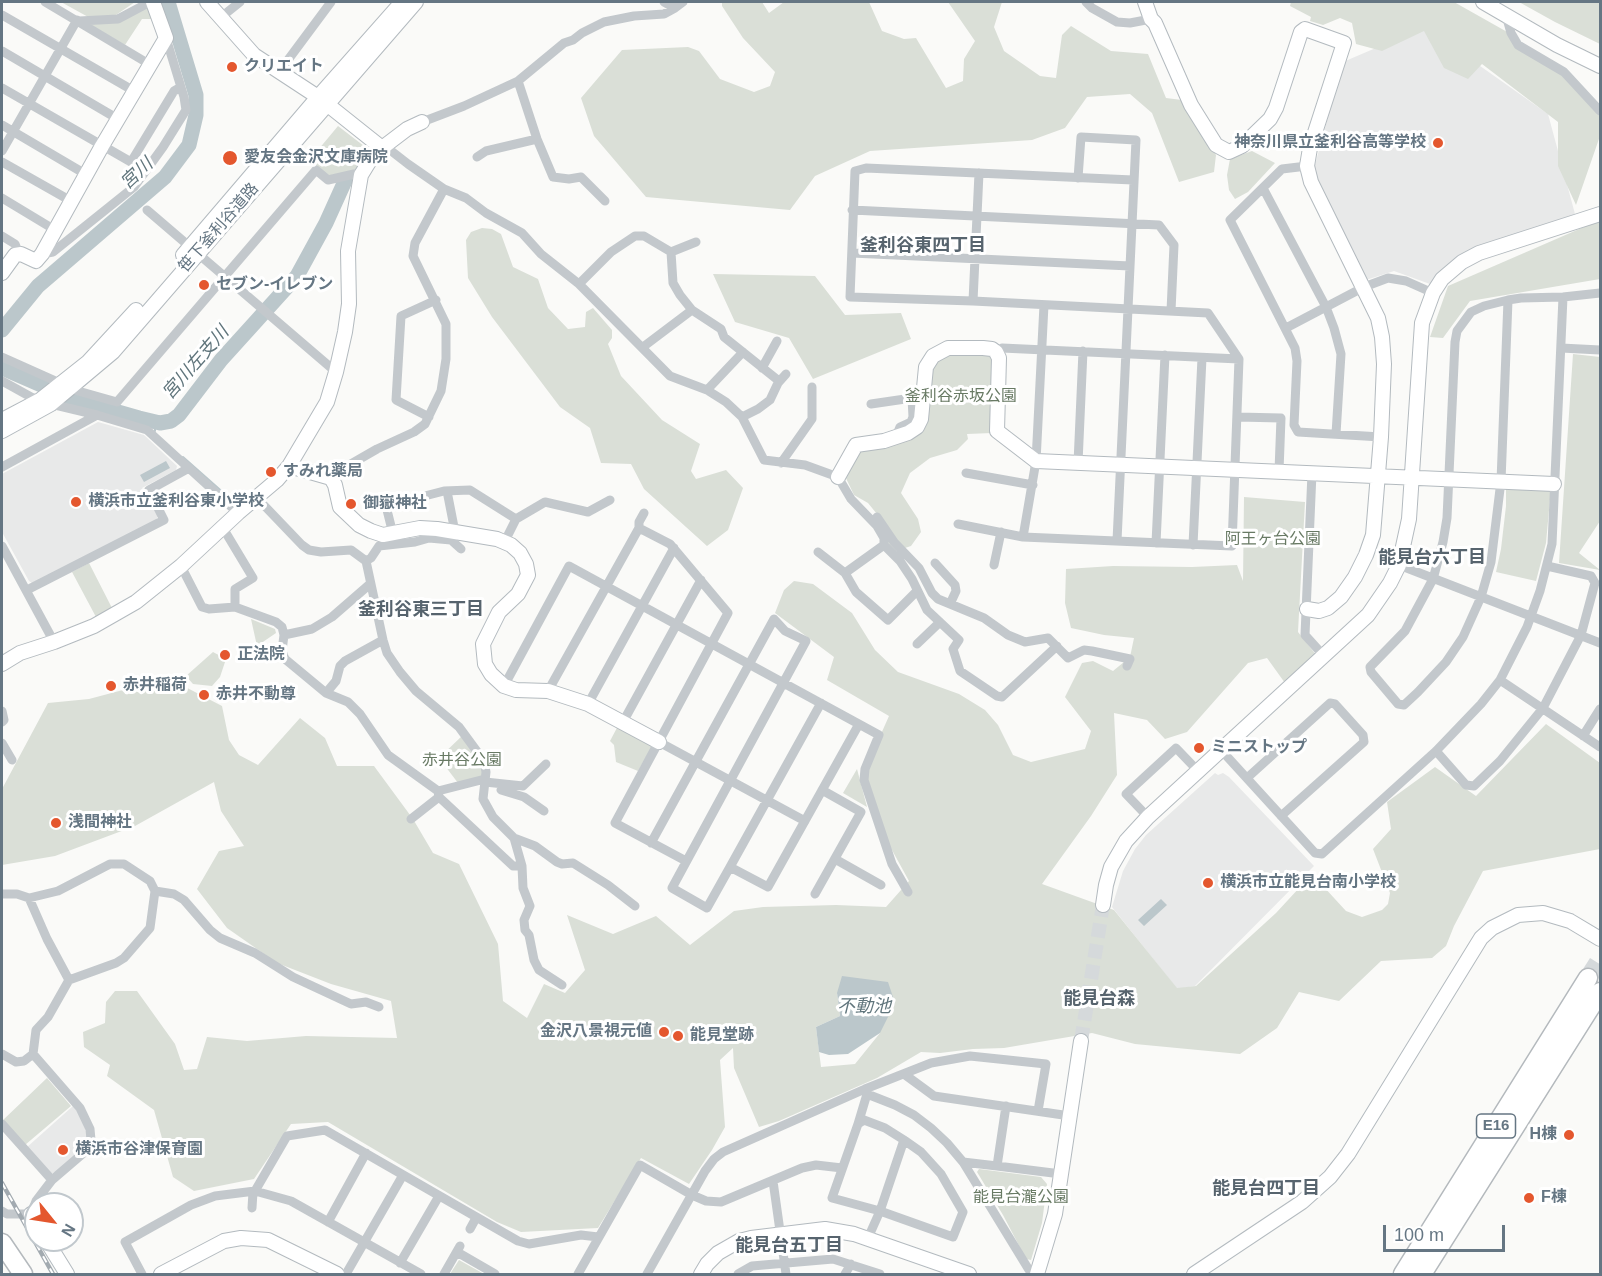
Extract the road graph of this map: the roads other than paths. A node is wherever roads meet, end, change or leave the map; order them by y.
1 (45, 2) edge
2 (152, 2) edge
3 (207, 2) edge
4 (240, 2) edge
5 (317, 2) edge
6 (402, 2) edge
7 (416, 2) edge
8 (664, 2) edge
9 (1086, 2) edge
10 (1145, 2) edge
11 (1484, 2) edge
12 (1500, 2) edge
13 (328, 5) edge
14 (679, 5) edge
15 (2, 15) edge
16 (1506, 15) junction
17 (220, 18) junction
18 (1151, 19) junction
19 (76, 20) junction
20 (166, 38) junction
21 (60, 49) junction
22 (2, 51) edge
23 (1600, 57) edge
24 (149, 64) junction
25 (1600, 66) edge
26 (279, 72) junction
27 (44, 76) junction
28 (518, 81) junction
29 (181, 87) junction
30 (2, 88) edge
31 (134, 91) junction
32 (322, 101) junction
33 (28, 104) junction
34 (1600, 111) edge
35 (118, 118) junction
36 (422, 122) joint
37 (2, 125) edge
38 (12, 131) junction
39 (537, 139) junction
40 (102, 146) junction
41 (382, 148) junction
42 (2, 151) edge
43 (477, 157) dead end
44 (2, 162) edge
45 (1307, 166) junction
46 (980, 173) junction
47 (87, 175) junction
48 (361, 175) junction
49 (1078, 178) junction
50 (1133, 180) junction
51 (1263, 188) junction
52 (444, 189) junction
53 (2, 198) edge
54 (71, 201) junction
55 (605, 201) dead end
56 (147, 210) dead end
57 (852, 210) junction
58 (1600, 214) edge
59 (977, 216) junction
60 (1132, 224) junction
61 (55, 230) junction
62 (2, 236) edge
63 (696, 242) dead end
64 (194, 250) junction
65 (671, 252) junction
66 (852, 253) junction
67 (19, 254) junction
68 (42, 254) junction
69 (976, 259) junction
70 (1131, 266) junction
71 (2, 272) edge
72 (225, 278) junction
73 (579, 284) junction
74 (1364, 287) junction
75 (1433, 293) junction
76 (1600, 293) edge
77 (1563, 297) junction
78 (436, 300) junction
79 (1508, 300) junction
80 (973, 301) junction
81 (1044, 304) junction
82 (1326, 307) junction
83 (1128, 309) junction
84 (692, 310) junction
85 (1171, 310) junction
86 (1286, 328) junction
87 (777, 341) dead end
88 (643, 347) junction
89 (1561, 348) junction
90 (1042, 350) junction
91 (1600, 350) edge
92 (1083, 351) junction
93 (743, 352) junction
94 (996, 352) junction
95 (1127, 352) junction
96 (1165, 355) junction
97 (2, 357) edge
98 (1202, 358) junction
99 (1239, 359) junction
100 (762, 368) junction
101 (336, 372) junction
102 (2, 381) edge
103 (66, 386) junction
104 (812, 387) dead end
105 (707, 390) junction
106 (45, 402) junction
107 (871, 404) dead end
108 (98, 415) junction
109 (429, 417) junction
110 (742, 417) junction
111 (1238, 417) junction
112 (2, 420) edge
113 (2, 431) edge
114 (1336, 434) junction
115 (896, 437) junction
116 (1381, 437) junction
117 (1036, 461) junction
118 (781, 463) junction
119 (1078, 464) junction
120 (289, 466) junction
121 (1121, 466) junction
122 (2, 467) edge
123 (1159, 467) junction
124 (189, 468) junction
125 (1196, 469) junction
126 (1235, 470) junction
127 (1279, 471) junction
128 (966, 473) dead end
129 (1312, 473) junction
130 (1378, 476) junction
131 (838, 477) junction
132 (330, 478) junction
133 (1412, 478) junction
134 (1449, 478) junction
135 (1501, 481) junction
136 (1554, 484) junction
137 (1033, 485) junction
138 (447, 491) junction
139 (257, 498) junction
140 (851, 499) junction
141 (610, 500) dead end
142 (238, 513) junction
143 (644, 513) dead end
144 (516, 519) junction
145 (958, 524) dead end
146 (223, 528) junction
147 (639, 528) junction
148 (454, 532) junction
149 (1001, 532) junction
150 (393, 534) junction
151 (1023, 537) junction
152 (505, 541) junction
153 (1117, 541) junction
154 (1156, 543) junction
155 (1193, 544) junction
156 (884, 545) junction
157 (2, 546) edge
158 (674, 548) junction
159 (461, 549) dead end
160 (818, 552) dead end
161 (366, 561) junction
162 (6, 563) edge
163 (935, 563) dead end
164 (994, 565) dead end
165 (181, 566) junction
166 (1399, 566) junction
167 (1546, 566) junction
168 (845, 573) junction
169 (1433, 579) junction
170 (701, 580) junction
171 (370, 584) junction
172 (607, 586) junction
173 (27, 590) junction
174 (916, 592) junction
175 (1481, 597) junction
176 (950, 604) junction
177 (642, 605) junction
178 (235, 607) junction
179 (1307, 609) junction
180 (1532, 616) junction
181 (940, 622) junction
182 (676, 625) junction
183 (284, 635) junction
184 (1581, 635) junction
185 (383, 640) junction
186 (54, 642) junction
187 (1600, 643) edge
188 (713, 644) junction
189 (917, 644) dead end
190 (1057, 646) junction
191 (1324, 656) junction
192 (2, 664) edge
193 (749, 664) junction
194 (1127, 666) dead end
195 (1500, 680) junction
196 (784, 683) junction
197 (504, 686) junction
198 (548, 691) junction
199 (326, 693) junction
200 (821, 703) junction
201 (588, 704) junction
202 (1543, 708) junction
203 (1600, 709) edge
204 (2, 711) edge
205 (2, 722) edge
206 (623, 722) junction
207 (859, 724) junction
208 (1583, 736) junction
209 (659, 742) junction
210 (2, 743) edge
211 (1600, 747) edge
212 (1222, 751) junction
213 (1436, 751) junction
214 (12, 760) dead end
215 (696, 761) junction
216 (546, 765) dead end
217 (1199, 772) junction
218 (1247, 778) junction
219 (731, 780) junction
220 (485, 782) junction
221 (822, 790) junction
222 (438, 794) junction
223 (767, 800) junction
224 (544, 811) dead end
225 (1281, 816) junction
226 (1148, 817) junction
227 (411, 819) dead end
228 (805, 821) junction
229 (514, 838) junction
230 (651, 843) junction
231 (834, 859) junction
232 (686, 861) junction
233 (522, 866) junction
234 (730, 867) junction
235 (881, 885) dead end
236 (155, 891) junction
237 (908, 892) dead end
238 (815, 894) dead end
239 (2, 895) edge
240 (29, 898) junction
241 (1103, 905) tunnel mouth
242 (635, 906) dead end
243 (1600, 939) edge
244 (69, 980) junction
245 (562, 985) dead end
246 (1594, 985) edge
247 (379, 1007) dead end
248 (1081, 1041) tunnel mouth
249 (2, 1054) edge
250 (33, 1054) junction
251 (904, 1074) junction
252 (866, 1091) junction
253 (1006, 1106) junction
254 (1038, 1111) junction
255 (1070, 1116) junction
256 (2, 1124) edge
257 (858, 1124) junction
258 (904, 1140) junction
259 (366, 1154) junction
260 (963, 1162) junction
261 (997, 1166) junction
262 (842, 1168) junction
263 (1061, 1174) junction
264 (403, 1175) junction
265 (52, 1180) junction
266 (773, 1181) junction
267 (254, 1191) junction
268 (43, 1192) edge
269 (692, 1195) junction
270 (439, 1196) junction
271 (252, 1208) dead end
272 (2, 1211) edge
273 (880, 1211) junction
274 (24, 1217) edge
275 (476, 1218) junction
276 (328, 1222) junction
277 (470, 1230) dead end
278 (782, 1234) junction
279 (598, 1237) junction
280 (868, 1238) junction
281 (364, 1242) junction
282 (2, 1243) edge
283 (53, 1252) edge
284 (400, 1263) junction
285 (785, 1264) junction
286 (851, 1264) junction
287 (947, 1271) edge
288 (1033, 1272) edge
289 (23, 1275) edge
290 (67, 1275) edge
291 (142, 1275) edge
292 (161, 1275) edge
293 (337, 1275) edge
294 (346, 1275) edge
295 (421, 1275) edge
296 (444, 1275) edge
297 (495, 1275) edge
298 (578, 1275) edge
299 (646, 1275) edge
300 (701, 1275) edge
301 (738, 1275) edge
302 (786, 1275) edge
303 (845, 1275) edge
304 (880, 1275) edge
305 (969, 1275) edge
306 (1194, 1275) edge
307 (1403, 1275) edge
308 (1422, 1275) edge

1 - 19 street
2 - 19 street
2 - 20 street
3 - 17 street
4 - 17 street
5 - 13 street
6 - 32 street, 笹下釜利谷道路
7 - 32 street, 笹下釜利谷道路
8 - 14 street
9 - 18 street
10 - 18 street
11 - 16 street
12 - 23 street
13 - 26 street
14 - 28 street
15 - 21 street
16 - 25 street
16 - 34 street
17 - 26 street
18 - 45 street
19 - 21 street
19 - 24 street
20 - 24 street
20 - 29 street
21 - 27 street
21 - 31 street
22 - 27 street
24 - 31 street
26 - 32 street
27 - 33 street
27 - 35 street
28 - 36 street
28 - 39 street
29 - 40 street
29 - 68 street
30 - 33 street
31 - 35 street
32 - 41 street
32 - 64 street, 笹下釜利谷道路
33 - 38 street
33 - 40 street
35 - 40 street
36 - 41 street
37 - 38 street
38 - 42 street
38 - 47 street
39 - 43 street
39 - 55 street
40 - 47 street
41 - 48 street
41 - 52 street
44 - 54 street
45 - 51 street
45 - 74 street
46 - 49 street
46 - 57 street
46 - 59 street
47 - 54 street
48 - 72 street
48 - 101 street
49 - 50 street
49 - 50 street
50 - 60 street
51 - 82 street
51 - 86 street
52 - 73 street
52 - 78 street
53 - 61 street
54 - 61 street
56 - 64 street
57 - 59 street
57 - 66 street
58 - 75 street
59 - 60 street
59 - 69 street
60 - 70 street
60 - 85 street
61 - 68 street
62 - 67 street
63 - 65 street
64 - 72 street
64 - 103 street, 笹下釜利谷道路
65 - 73 street
65 - 84 street
66 - 69 street
66 - 80 street
67 - 68 street
67 - 71 street
69 - 70 street
69 - 80 street
70 - 83 street
72 - 101 street
72 - 103 street
73 - 88 street
74 - 75 street
74 - 82 street
74 - 116 street
75 - 133 street
76 - 77 street
77 - 79 street
77 - 89 street
78 - 109 street
78 - 109 street
79 - 134 street
79 - 135 street
80 - 81 street
81 - 83 street
81 - 90 street
82 - 86 street
82 - 114 street
83 - 85 street
83 - 95 street
84 - 88 street
84 - 93 street
85 - 99 street
86 - 114 street
87 - 100 street
88 - 105 street
89 - 91 street
89 - 136 street
90 - 92 street
90 - 94 street
90 - 117 street
92 - 95 street
92 - 119 street
93 - 100 street
93 - 105 street
94 - 115 street
94 - 117 street
95 - 96 street
95 - 121 street
96 - 98 street
96 - 123 street
97 - 103 street
98 - 99 street
98 - 125 street
99 - 111 street
100 - 110 street
101 - 120 street
102 - 106 street
103 - 106 street, 笹下釜利谷道路
104 - 118 street
105 - 110 street
106 - 108 street
106 - 112 street, 笹下釜利谷道路
106 - 113 street, 笹下釜利谷道路
107 - 115 street
108 - 122 street
108 - 124 street
109 - 132 street
110 - 118 street
111 - 126 street
111 - 127 street
114 - 116 street
115 - 131 street
116 - 130 street
117 - 119 street
117 - 137 street
118 - 131 street
119 - 121 street
120 - 132 street
120 - 139 street
121 - 123 street
121 - 153 street
123 - 125 street
123 - 154 street
124 - 142 street
124 - 173 street
125 - 126 street
125 - 155 street
126 - 127 street
126 - 155 street
127 - 129 street
128 - 137 street
129 - 130 street
129 - 179 street
130 - 133 street
130 - 179 street
131 - 140 street
132 - 150 street
133 - 134 street
133 - 166 street
134 - 135 street
134 - 169 street
135 - 136 street
135 - 175 street
136 - 167 street
137 - 151 street
138 - 144 street
138 - 148 street
138 - 150 street
139 - 142 street
139 - 161 street
140 - 156 street
140 - 176 street
141 - 144 street
142 - 146 street
143 - 147 street
144 - 152 street
145 - 149 street
146 - 165 street
146 - 178 street
147 - 158 street
147 - 172 street
148 - 150 street
148 - 152 street
149 - 151 street
149 - 164 street
151 - 153 street
152 - 197 street
153 - 154 street
154 - 155 street
156 - 168 street
156 - 174 street
157 - 162 street
158 - 170 street
158 - 177 street
159 - 161 street
160 - 168 street
161 - 171 street
162 - 173 street
163 - 176 street
165 - 178 street
165 - 186 street
166 - 169 street
166 - 191 street
167 - 180 street
167 - 184 street
168 - 174 street
169 - 175 street
169 - 175 street
170 - 182 street
170 - 188 street
171 - 183 street
171 - 185 street
172 - 177 street
172 - 197 street
172 - 198 street
173 - 186 street
174 - 181 street
175 - 180 street
176 - 190 street
177 - 182 street
177 - 201 street
178 - 183 street
179 - 191 street
180 - 184 street
180 - 195 street
181 - 189 street
181 - 190 street
182 - 188 street
182 - 206 street
183 - 199 street
184 - 187 street
184 - 202 street
185 - 199 street
185 - 220 street
186 - 192 street
188 - 193 street
188 - 209 street
190 - 194 street
191 - 212 street
193 - 196 street
193 - 196 street
193 - 215 street
195 - 202 street
195 - 213 street
196 - 200 street
196 - 219 street
197 - 198 street
198 - 201 street
199 - 222 street
200 - 207 street
200 - 223 street
201 - 206 street
202 - 208 street
202 - 213 street
203 - 208 street
204 - 205 street
206 - 209 street
207 - 221 street
207 - 237 street
208 - 211 street
209 - 215 street
209 - 230 street
210 - 214 street
212 - 217 street
212 - 218 street
213 - 225 street
215 - 219 street
215 - 230 street
216 - 220 street
217 - 226 street
217 - 226 street
218 - 225 street
218 - 225 street
219 - 223 street
219 - 232 street
220 - 222 street
220 - 224 street
220 - 229 street
221 - 228 street
221 - 231 street
222 - 227 street
222 - 233 street
223 - 228 street
223 - 234 street
226 - 241 street
228 - 234 street
229 - 233 street
229 - 242 street
230 - 232 street
231 - 235 street
231 - 238 street
232 - 234 street
233 - 245 street
236 - 240 street
236 - 244 street
236 - 247 street
239 - 240 street
240 - 244 street
243 - 306 street
244 - 250 street
246 - 307 highway, E16
246 - 308 highway, E16
248 - 255 street
249 - 250 street
250 - 265 street
251 - 252 street
251 - 253 street
251 - 254 street
252 - 257 street
252 - 260 street
252 - 269 street
253 - 254 street
253 - 261 street
254 - 255 street
255 - 263 street
256 - 265 street
257 - 258 street
257 - 262 street
258 - 273 street
258 - 273 street
259 - 264 street
259 - 267 street
259 - 276 street
260 - 261 street
260 - 288 street
261 - 263 street
262 - 266 street
262 - 273 street
263 - 288 street
264 - 270 street
264 - 281 street
265 - 268 street
266 - 269 street
266 - 278 street
267 - 271 street
267 - 276 street
267 - 291 street
269 - 279 street
269 - 299 street
270 - 275 street
270 - 284 street
272 - 274 street
273 - 280 street
275 - 277 street
275 - 279 street
276 - 281 street
278 - 280 street
278 - 285 street
278 - 300 street
279 - 298 street
280 - 287 street
281 - 284 street
281 - 294 street
282 - 289 highway
283 - 290 street
284 - 295 street
285 - 286 street
285 - 301 street
285 - 302 street
286 - 303 street
286 - 304 street
287 - 305 street
292 - 293 street
296 - 297 street

